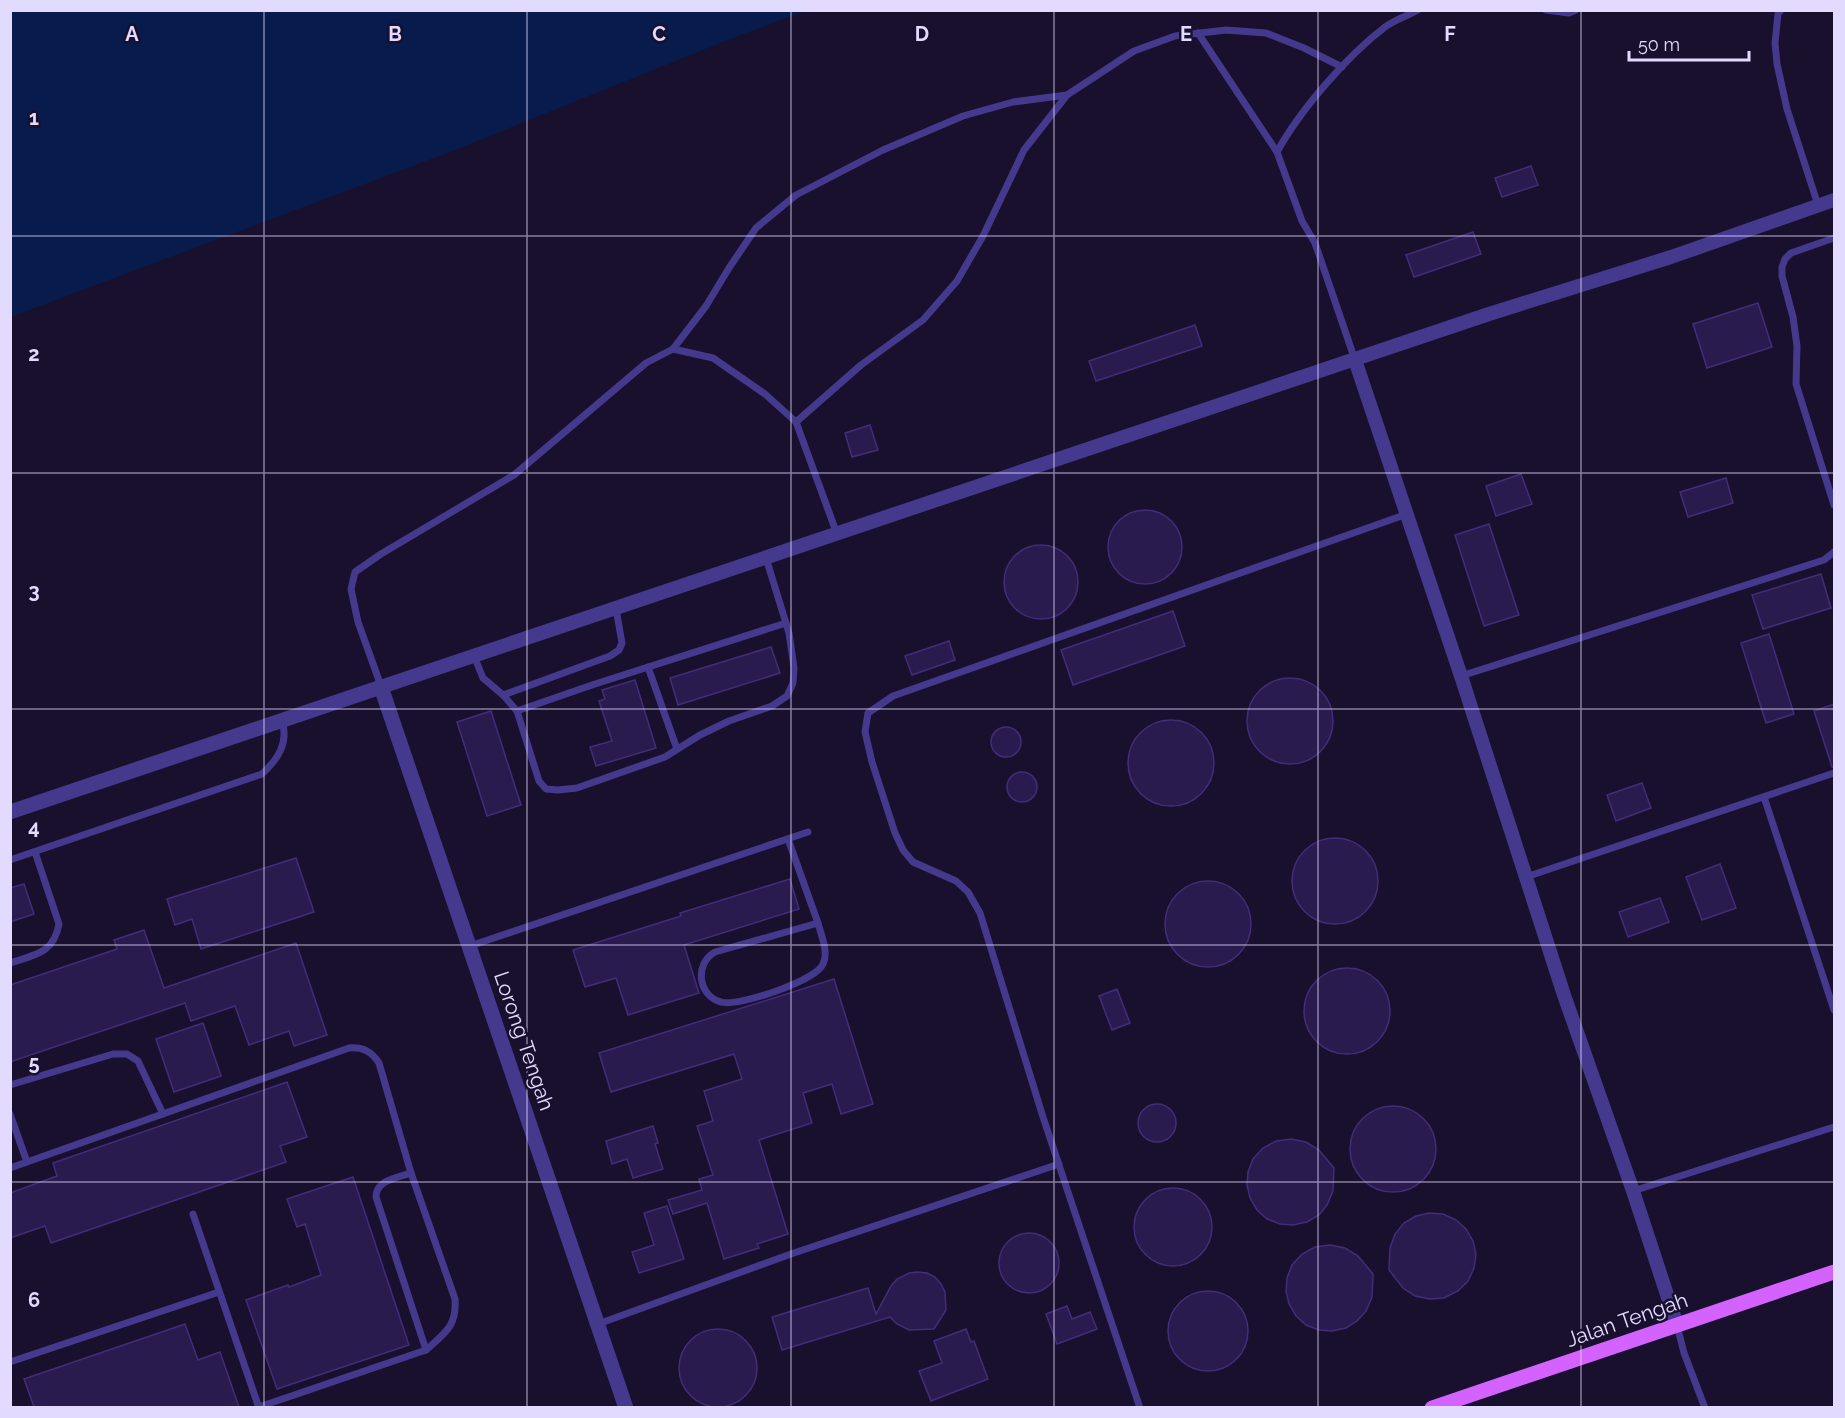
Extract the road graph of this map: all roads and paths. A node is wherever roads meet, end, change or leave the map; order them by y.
1 (1418, 10) edge
2 (1546, 10) edge
3 (1575, 10) edge
4 (1781, 10) edge
5 (1198, 33) junction
6 (1342, 67) junction
7 (1067, 95) junction
8 (1277, 152) junction
9 (1834, 200) edge
10 (1818, 205) junction
11 (1834, 238) edge
12 (673, 349) junction
13 (1355, 360) junction
14 (796, 422) junction
15 (1834, 505) edge
16 (1407, 514) junction
17 (837, 534) junction
18 (1834, 552) edge
19 (766, 558) junction
20 (616, 609) junction
21 (786, 623) junction
22 (474, 656) junction
23 (648, 667) junction
24 (1461, 676) junction
25 (381, 687) junction
26 (504, 695) junction
27 (517, 711) junction
28 (282, 721) junction
29 (677, 749) junction
30 (1834, 773) edge
31 (1764, 797) junction
32 (10, 812) edge
33 (808, 832) dead end
34 (788, 839) junction
35 (35, 852) junction
36 (10, 860) edge
37 (1526, 877) junction
38 (818, 923) junction
39 (470, 946) junction
40 (10, 963) edge
41 (1834, 1010) edge
42 (10, 1085) edge
43 (10, 1114) edge
44 (163, 1114) junction
45 (1834, 1127) edge
46 (27, 1162) junction
47 (1059, 1164) junction
48 (10, 1168) edge
49 (411, 1173) junction
50 (1633, 1191) junction
51 (193, 1214) dead end
52 (1834, 1272) edge
53 (219, 1292) junction
54 (598, 1324) junction
55 (1677, 1325) junction
56 (426, 1350) junction
57 (10, 1362) edge
58 (259, 1407) edge
59 (626, 1407) edge
60 (1140, 1407) edge
61 (1432, 1407) edge
62 (1705, 1407) edge

1 - 6 lane
2 - 3 lane
4 - 10 lane
5 - 6 lane
5 - 7 lane
5 - 8 lane
6 - 8 lane
7 - 12 lane
7 - 14 lane
8 - 13 lane
9 - 10 street
10 - 13 street
11 - 15 lane
12 - 14 lane
12 - 25 lane
13 - 16 street
13 - 17 street
14 - 17 lane
16 - 24 street
16 - 47 lane
17 - 19 street
18 - 24 lane
19 - 20 street
19 - 21 lane
20 - 22 street
20 - 26 lane
21 - 23 lane
21 - 29 lane
22 - 25 street
22 - 26 lane
23 - 27 lane
23 - 29 lane
24 - 37 street
25 - 28 street
25 - 39 street, Lorong Tengah
26 - 27 lane
27 - 29 lane
28 - 32 street
28 - 35 lane
30 - 31 lane
31 - 37 lane
31 - 41 lane
33 - 34 lane
34 - 38 lane
34 - 39 lane
35 - 36 lane
35 - 40 lane
37 - 50 street
38 - 38 lane
39 - 54 street, Lorong Tengah
42 - 44 lane
43 - 46 lane
44 - 46 lane
44 - 49 lane
45 - 50 lane
46 - 48 lane
47 - 54 lane
47 - 60 lane
49 - 56 lane
49 - 56 lane
50 - 55 street
51 - 53 lane
52 - 55 main road, Jalan Tengah
53 - 57 lane
53 - 58 lane
54 - 59 street, Lorong Tengah
55 - 61 main road, Jalan Tengah
55 - 62 lane
56 - 58 lane

